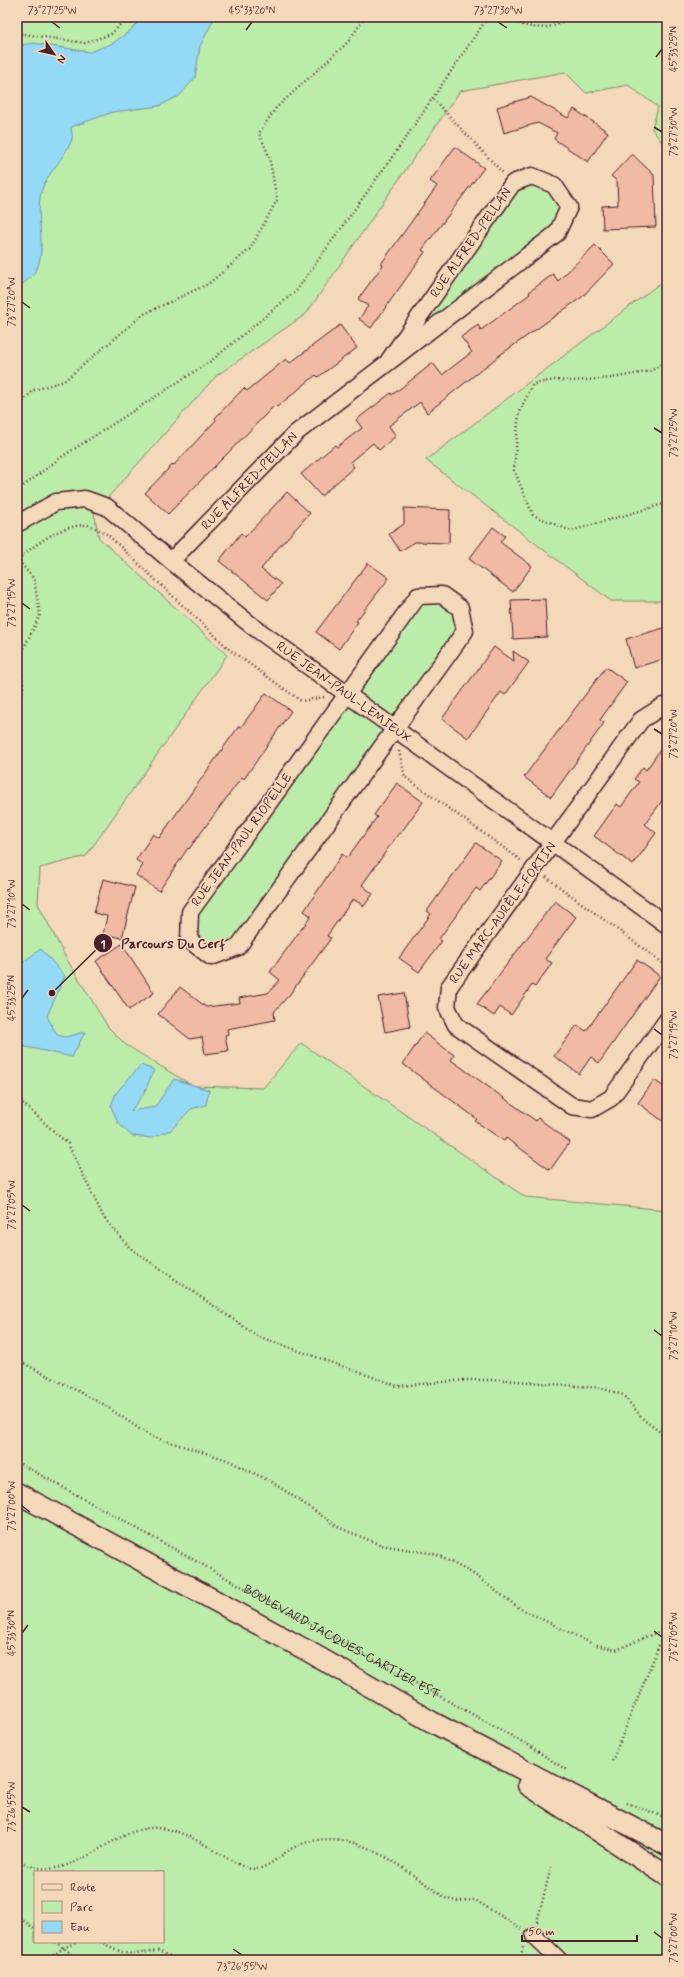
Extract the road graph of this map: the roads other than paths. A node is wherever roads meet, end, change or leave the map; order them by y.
1 (389, 360) junction
2 (17, 524) edge
3 (171, 561) junction
4 (347, 694) junction
5 (667, 707) edge
6 (395, 729) junction
7 (553, 843) junction
8 (667, 925) edge
9 (665, 1027) edge
10 (17, 1493) edge
11 (432, 1722) junction
12 (667, 1845) edge
13 (667, 1876) edge
14 (534, 1936) road end
15 (559, 1960) edge

1 - 1 street, RUE ALFRED-PELLAN
1 - 3 street, RUE ALFRED-PELLAN
2 - 3 street, RUE JEAN-PAUL-LEMIEUX
3 - 4 street, RUE JEAN-PAUL-LEMIEUX
4 - 6 street, RUE JEAN-PAUL-LEMIEUX
4 - 6 street, RUE JEAN-PAUL RIOPELLE
4 - 6 street, RUE JEAN-PAUL RIOPELLE
5 - 7 street, RUE MARC-AURÈLE-FORTIN
6 - 7 street, RUE JEAN-PAUL-LEMIEUX
7 - 8 street, RUE JEAN-PAUL-LEMIEUX
7 - 9 street, RUE MARC-AURÈLE-FORTIN
10 - 11 main road, BOULEVARD JACQUES-CARTIER EST
11 - 12 main road, BOULEVARD JACQUES-CARTIER EST
11 - 13 main road, BOULEVARD JACQUES-CARTIER EST
14 - 15 street

